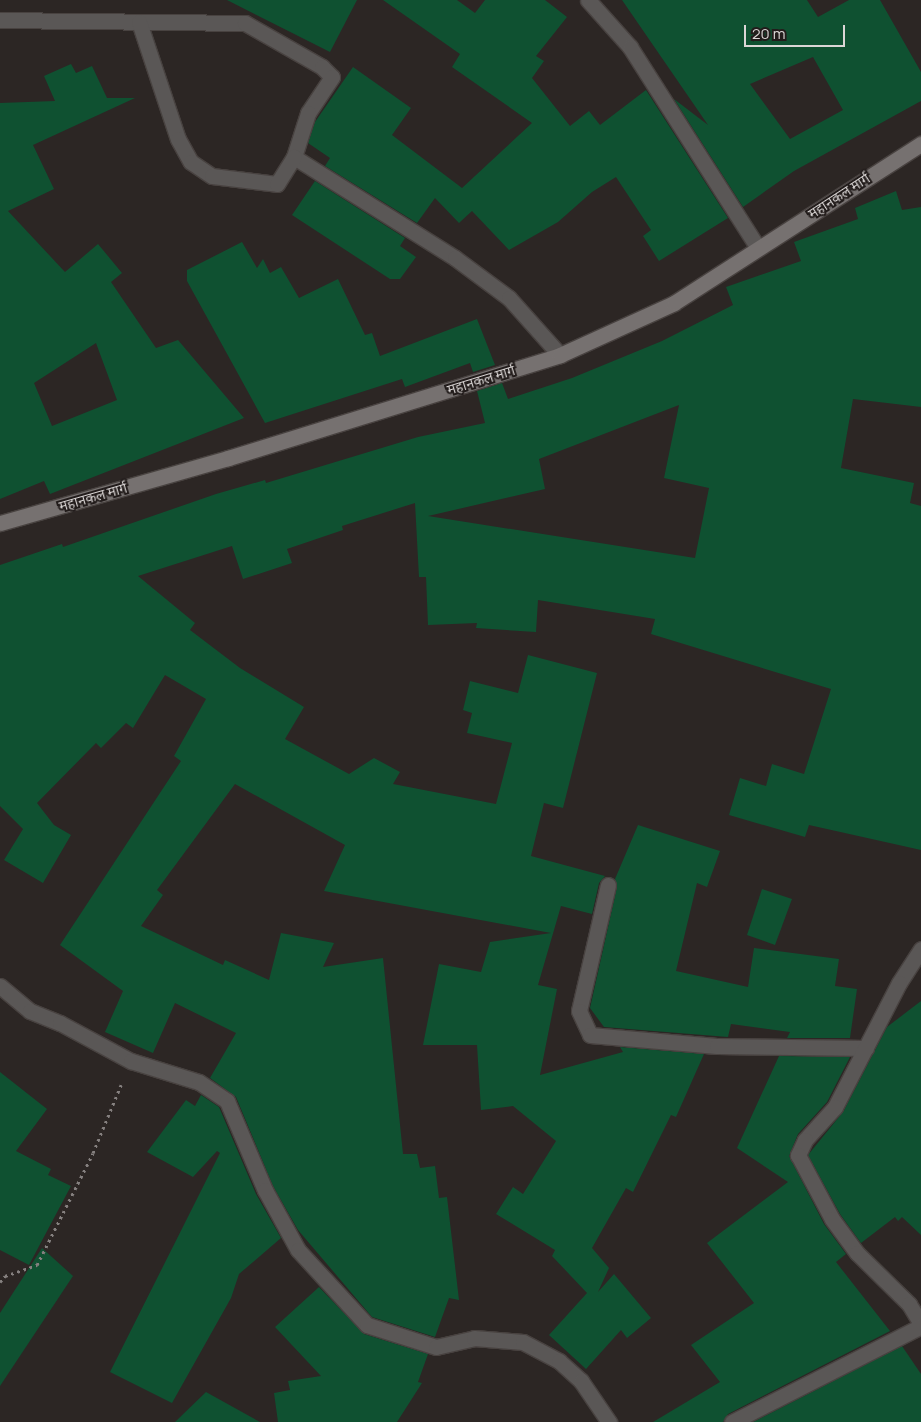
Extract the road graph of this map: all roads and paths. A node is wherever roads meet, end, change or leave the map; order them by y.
1 (588, 0) edge
2 (0, 20) edge
3 (138, 22) junction
4 (921, 144) edge
5 (294, 157) junction
6 (758, 248) junction
7 (560, 355) junction
8 (0, 523) edge
9 (608, 885) dead end
10 (921, 949) edge
11 (0, 986) edge
12 (866, 1048) junction
13 (131, 1061) junction
14 (0, 1282) edge
15 (921, 1325) edge
16 (609, 1422) edge
17 (732, 1422) edge

1 - 6 street
2 - 3 street
3 - 5 street
3 - 5 street
4 - 6 main road, महानकल मार्ग
5 - 7 street
6 - 7 main road, महानकल मार्ग
7 - 8 main road, महानकल मार्ग
9 - 12 street
10 - 12 street
11 - 13 street
12 - 15 street
13 - 14 path
13 - 16 street
15 - 17 street

